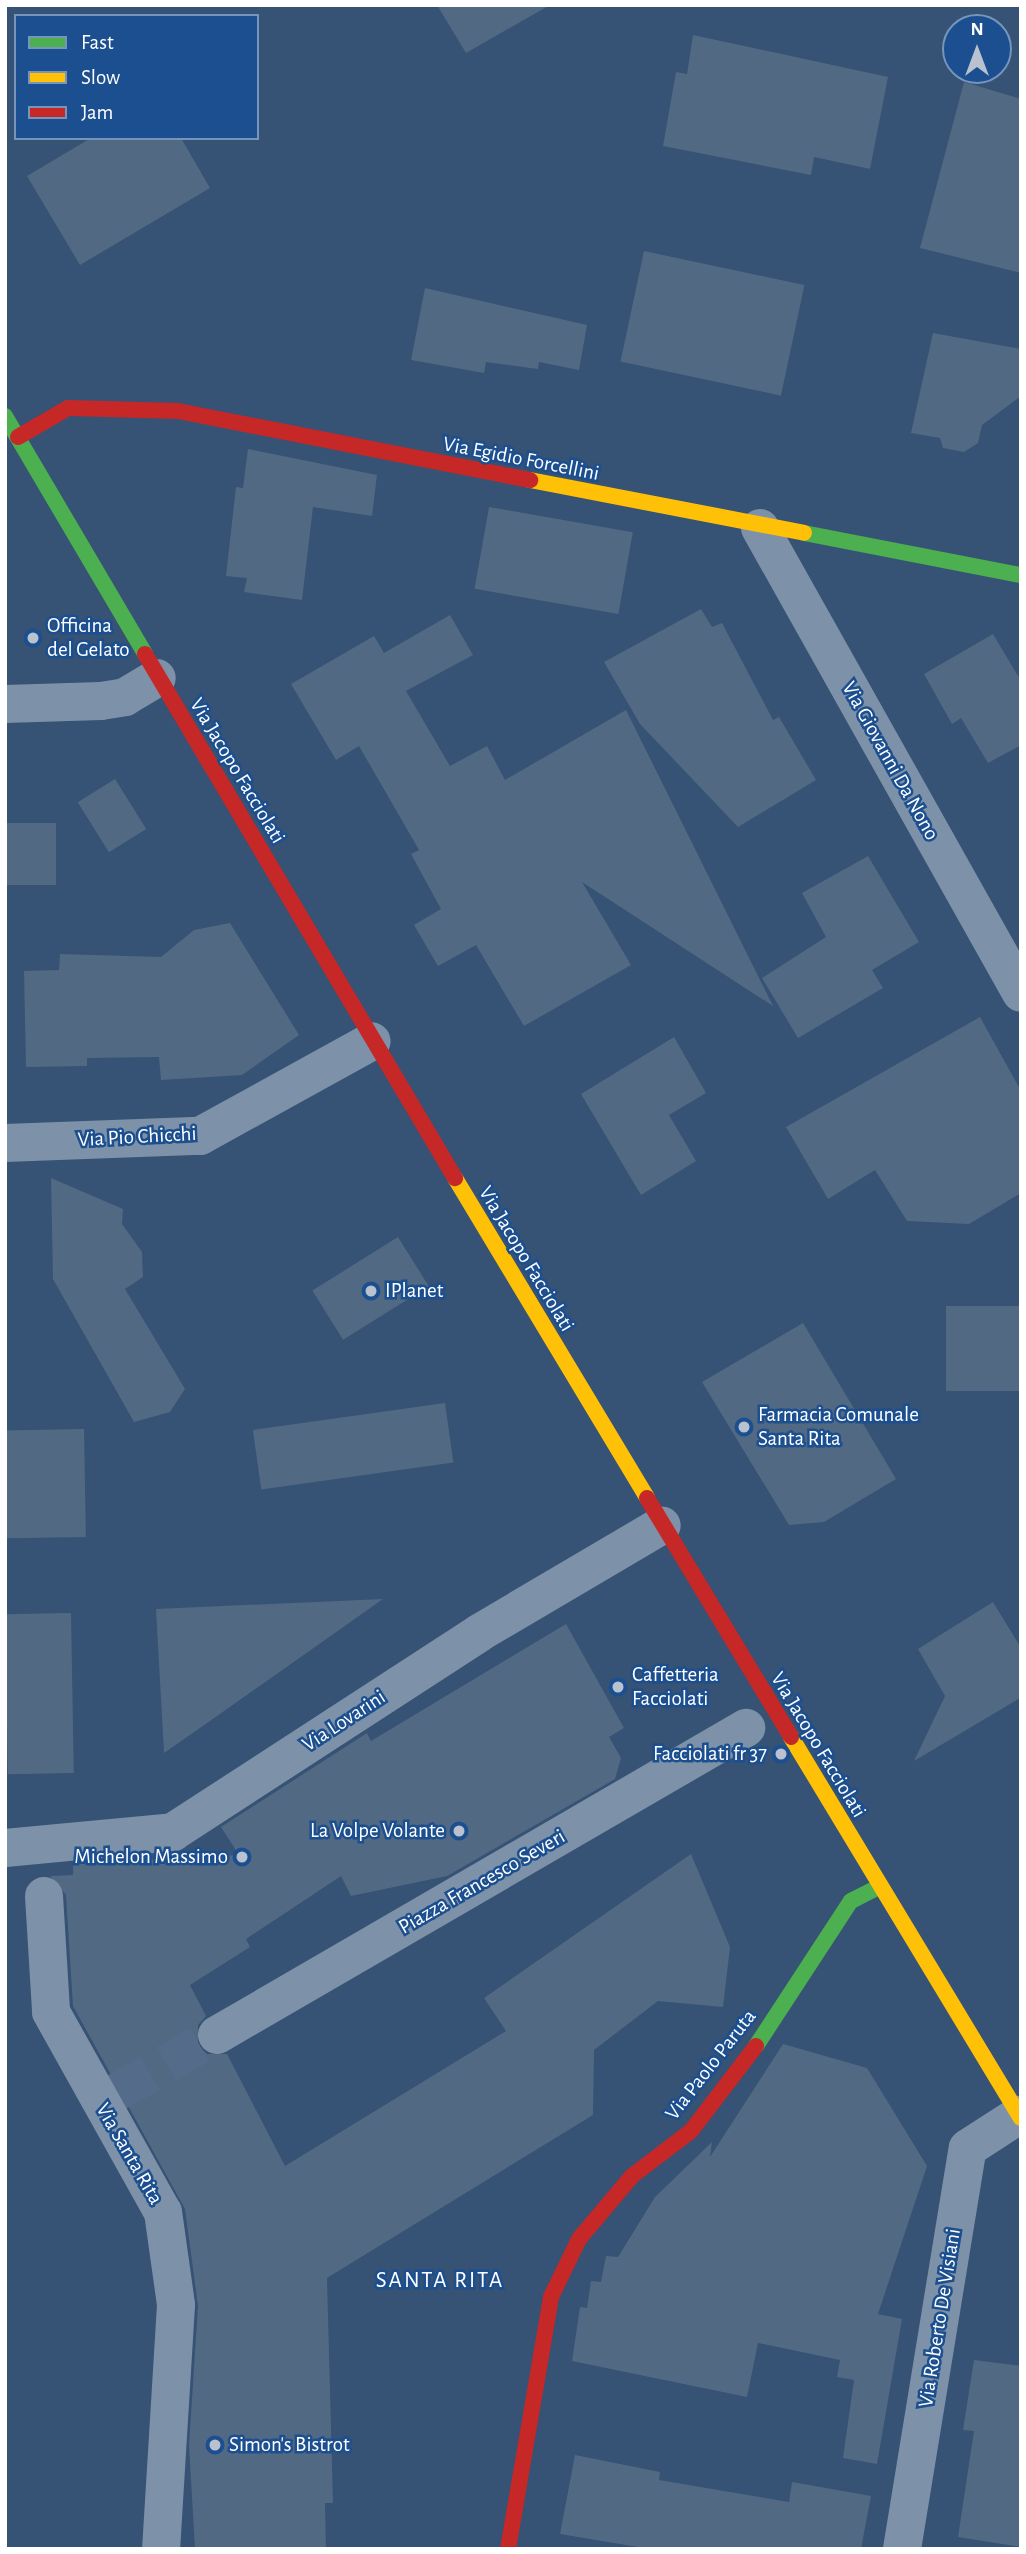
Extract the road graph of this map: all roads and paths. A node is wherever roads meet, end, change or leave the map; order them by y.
1 (5, 416) edge
2 (18, 437) junction
3 (760, 528) junction
4 (1021, 575) edge
5 (157, 678) junction
6 (5, 704) edge
7 (1021, 993) edge
8 (372, 1041) junction
9 (5, 1143) edge
10 (662, 1525) junction
11 (746, 1728) dead end
12 (5, 1848) edge
13 (44, 1871) junction
14 (878, 1887) junction
15 (217, 2035) tunnel mouth
16 (1020, 2116) edge
17 (161, 2549) edge
18 (508, 2549) edge
19 (902, 2549) edge

1 - 2 main road, Via Jacopo Facciolati
2 - 3 main road, Via Egidio Forcellini
2 - 5 main road, Via Jacopo Facciolati
3 - 4 main road, Via Egidio Forcellini
3 - 7 street, Via Giovanni Da Nono
5 - 6 street
5 - 8 main road, Via Jacopo Facciolati
8 - 9 street, Via Pio Chicchi
8 - 10 main road, Via Jacopo Facciolati
10 - 13 street, Via Lovarini
10 - 14 main road, Via Jacopo Facciolati
11 - 15 street, Piazza Francesco Severi
12 - 13 street, Via Lovarini
13 - 17 street, Via Santa Rita
14 - 16 main road, Via Jacopo Facciolati
14 - 18 main road, Via Paolo Paruta
16 - 19 street, Via Roberto De Visiani

